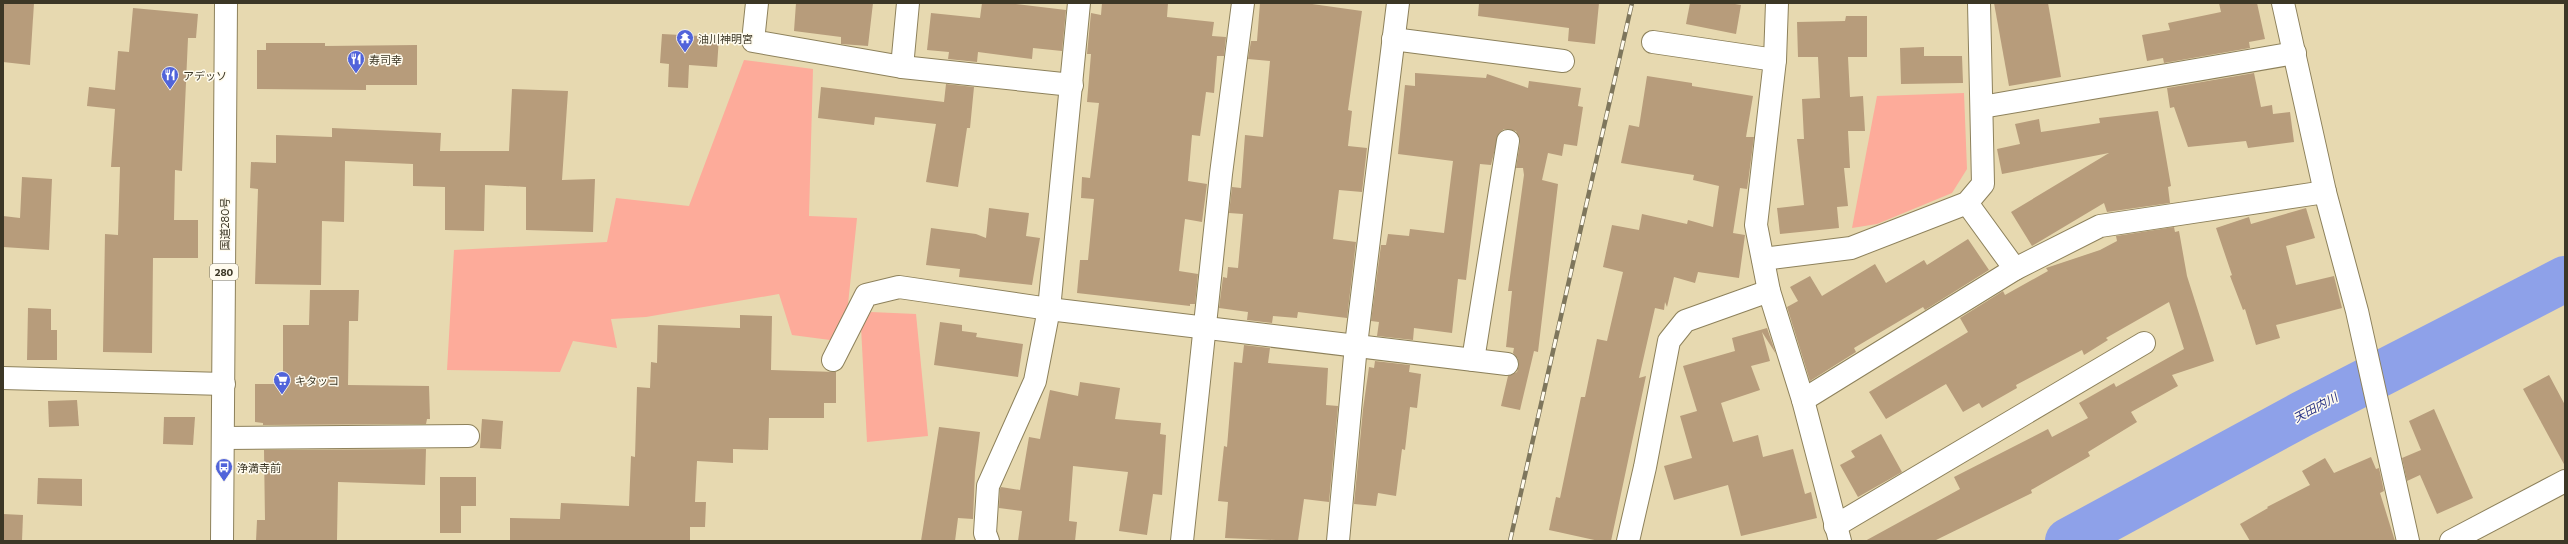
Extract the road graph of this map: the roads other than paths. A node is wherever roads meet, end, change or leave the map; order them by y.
1 (226, 3) edge
2 (757, 3) edge
3 (908, 3) edge
4 (1079, 3) edge
5 (1243, 3) edge
6 (1398, 3) edge
7 (1776, 3) edge
8 (1979, 3) edge
9 (2283, 3) edge
10 (1393, 39) junction
11 (1653, 42) dead end
12 (2295, 54) junction
13 (1775, 60) junction
14 (1563, 61) dead end
15 (902, 67) junction
16 (1072, 85) junction
17 (1982, 107) junction
18 (1508, 141) dead end
19 (2325, 192) junction
20 (1968, 203) junction
21 (1763, 259) junction
22 (2015, 269) junction
23 (1769, 291) junction
24 (1049, 308) junction
25 (1207, 326) junction
26 (2144, 343) dead end
27 (1356, 345) junction
28 (833, 360) dead end
29 (1473, 360) junction
30 (1508, 364) dead end
31 (3, 378) edge
32 (224, 384) junction
33 (1803, 400) junction
34 (468, 436) dead end
35 (223, 438) junction
36 (2565, 481) edge
37 (1837, 533) edge
38 (222, 541) edge
39 (988, 541) edge
40 (1182, 541) edge
41 (1338, 541) edge
42 (1628, 541) edge
43 (2408, 541) edge
44 (2451, 541) edge

1 - 32 main road, 国道280号 / 280
2 - 15 main road
3 - 15 main road
4 - 16 main road
5 - 25 main road
6 - 10 main road
7 - 13 main road
8 - 17 main road
9 - 12 main road
10 - 14 main road
10 - 27 main road
11 - 13 main road
12 - 17 main road
12 - 19 main road
13 - 21 main road
15 - 16 main road
16 - 24 main road
17 - 20 main road
18 - 29 main road
19 - 22 main road
19 - 43 main road
20 - 21 main road
20 - 22 main road
21 - 23 main road
22 - 33 main road
23 - 33 main road
23 - 42 main road
24 - 25 main road
24 - 28 main road
24 - 39 main road
25 - 27 main road
25 - 40 main road
26 - 37 main road
27 - 29 main road
27 - 41 main road
29 - 30 main road
31 - 32 main road
32 - 35 main road, 国道280号 / 280
33 - 37 main road
34 - 35 main road
35 - 38 main road, 国道280号 / 280
36 - 44 main road

